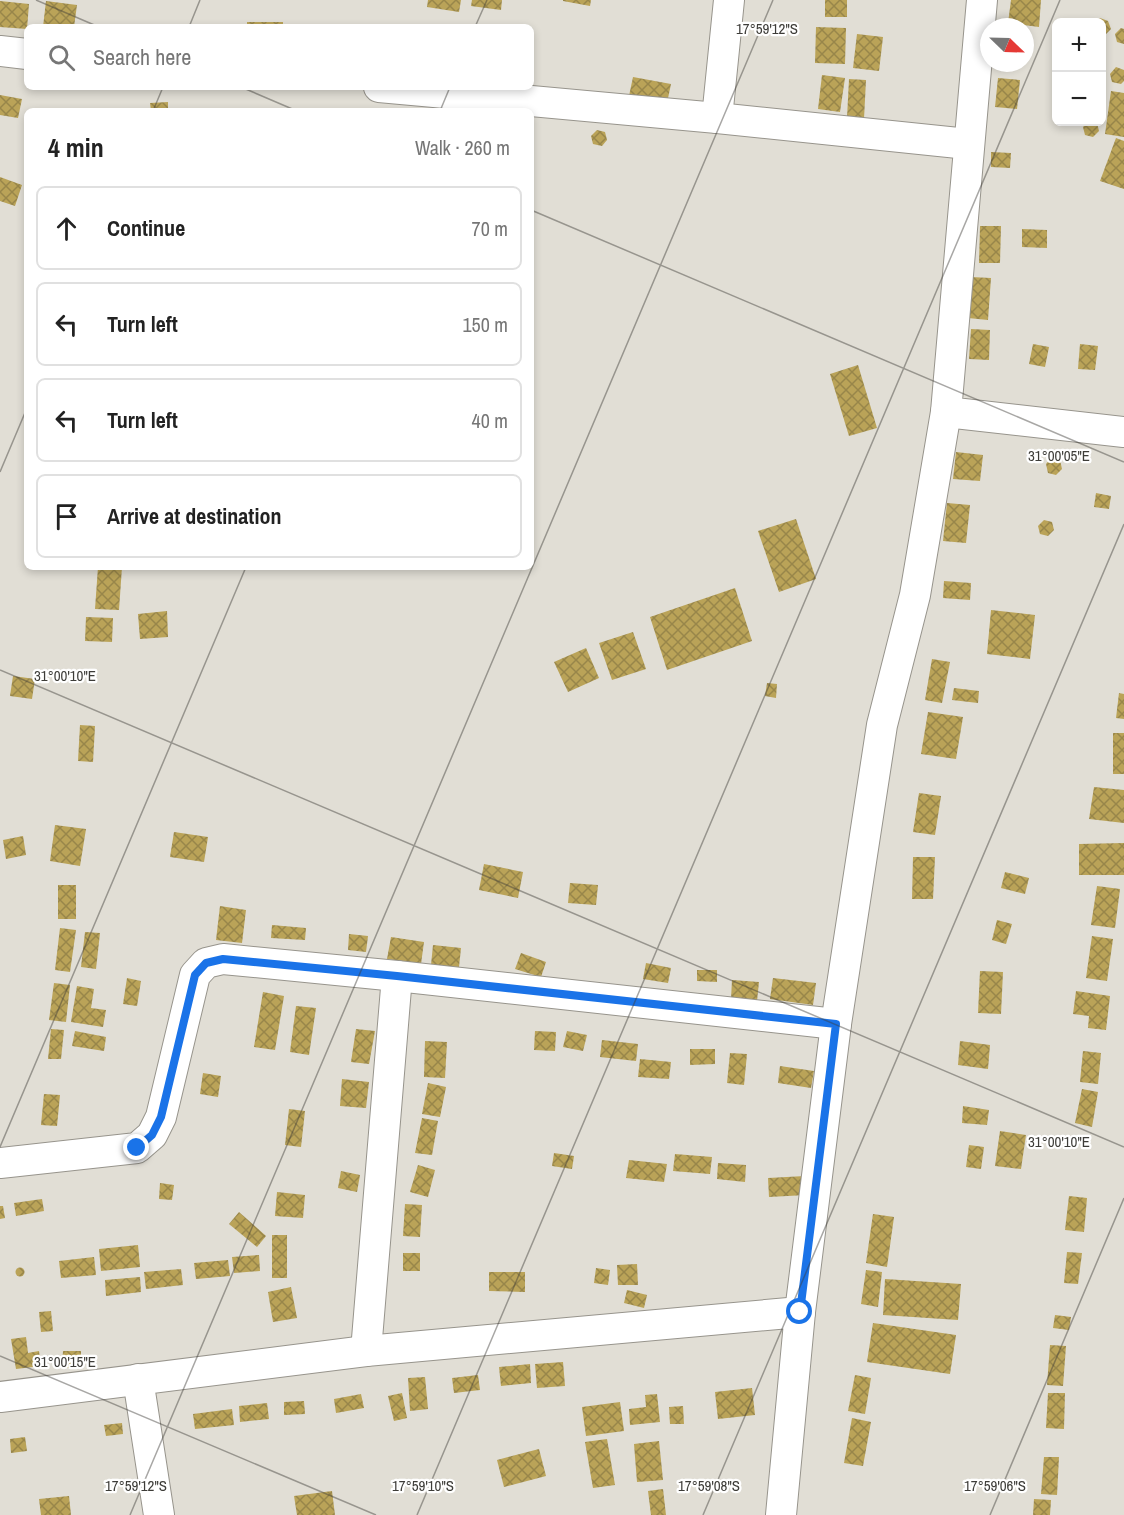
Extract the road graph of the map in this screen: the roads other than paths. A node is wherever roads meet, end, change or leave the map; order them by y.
1 (729, 0) edge
2 (982, 0) edge
3 (0, 51) edge
4 (24, 54) edge
5 (412, 90) edge
6 (717, 118) junction
7 (968, 144) junction
8 (946, 412) junction
9 (1124, 432) edge
10 (397, 976) junction
11 (836, 1024) junction
12 (0, 1163) edge
13 (800, 1312) junction
14 (366, 1351) junction
15 (138, 1379) junction
16 (0, 1397) edge
17 (159, 1515) edge
18 (781, 1515) edge

1 - 6 street
2 - 7 street
3 - 4 street
5 - 6 street
6 - 7 street
7 - 8 street
8 - 9 street
8 - 11 street
10 - 11 street
10 - 12 street
10 - 14 street
11 - 13 street
13 - 14 street
13 - 18 street
14 - 15 street
15 - 16 street
15 - 17 street

